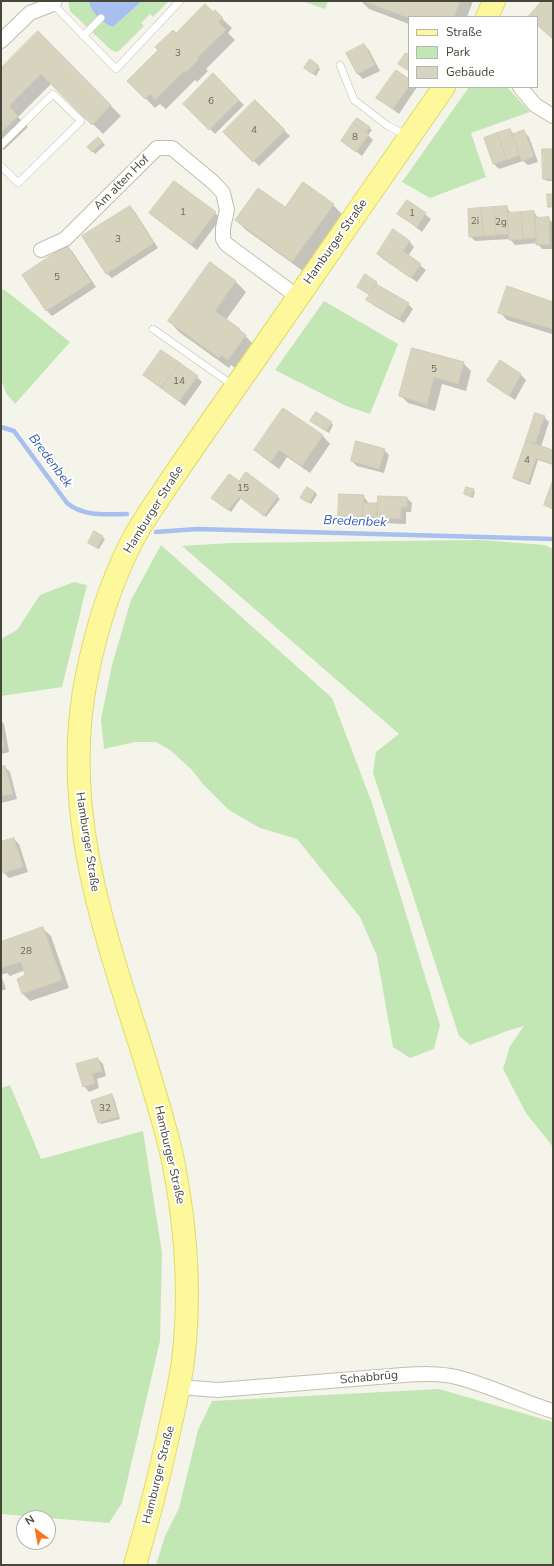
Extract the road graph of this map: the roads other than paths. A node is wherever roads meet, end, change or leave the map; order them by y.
1 (180, 1) edge
2 (494, 1) edge
3 (54, 2) edge
4 (487, 16) edge
5 (101, 18) dead end
6 (83, 36) junction
7 (1, 40) edge
8 (340, 65) dead end
9 (443, 88) edge
10 (521, 88) edge
11 (553, 116) edge
12 (410, 138) junction
13 (1, 145) edge
14 (1, 166) edge
15 (41, 250) dead end
16 (298, 297) junction
17 (153, 329) dead end
18 (236, 387) junction
19 (179, 1387) junction
20 (553, 1411) edge
21 (135, 1565) edge

1 - 6 lane
2 - 4 main road
3 - 6 lane
3 - 7 street
5 - 6 lane
8 - 12 lane
9 - 12 main road, Hamburger Straße
10 - 11 street
12 - 16 main road, Hamburger Straße
13 - 14 lane
15 - 16 street, Am alten Hof
16 - 18 main road, Hamburger Straße
17 - 18 lane
18 - 19 main road, Hamburger Straße
19 - 20 street, Schabbrüg
19 - 21 main road, Hamburger Straße

